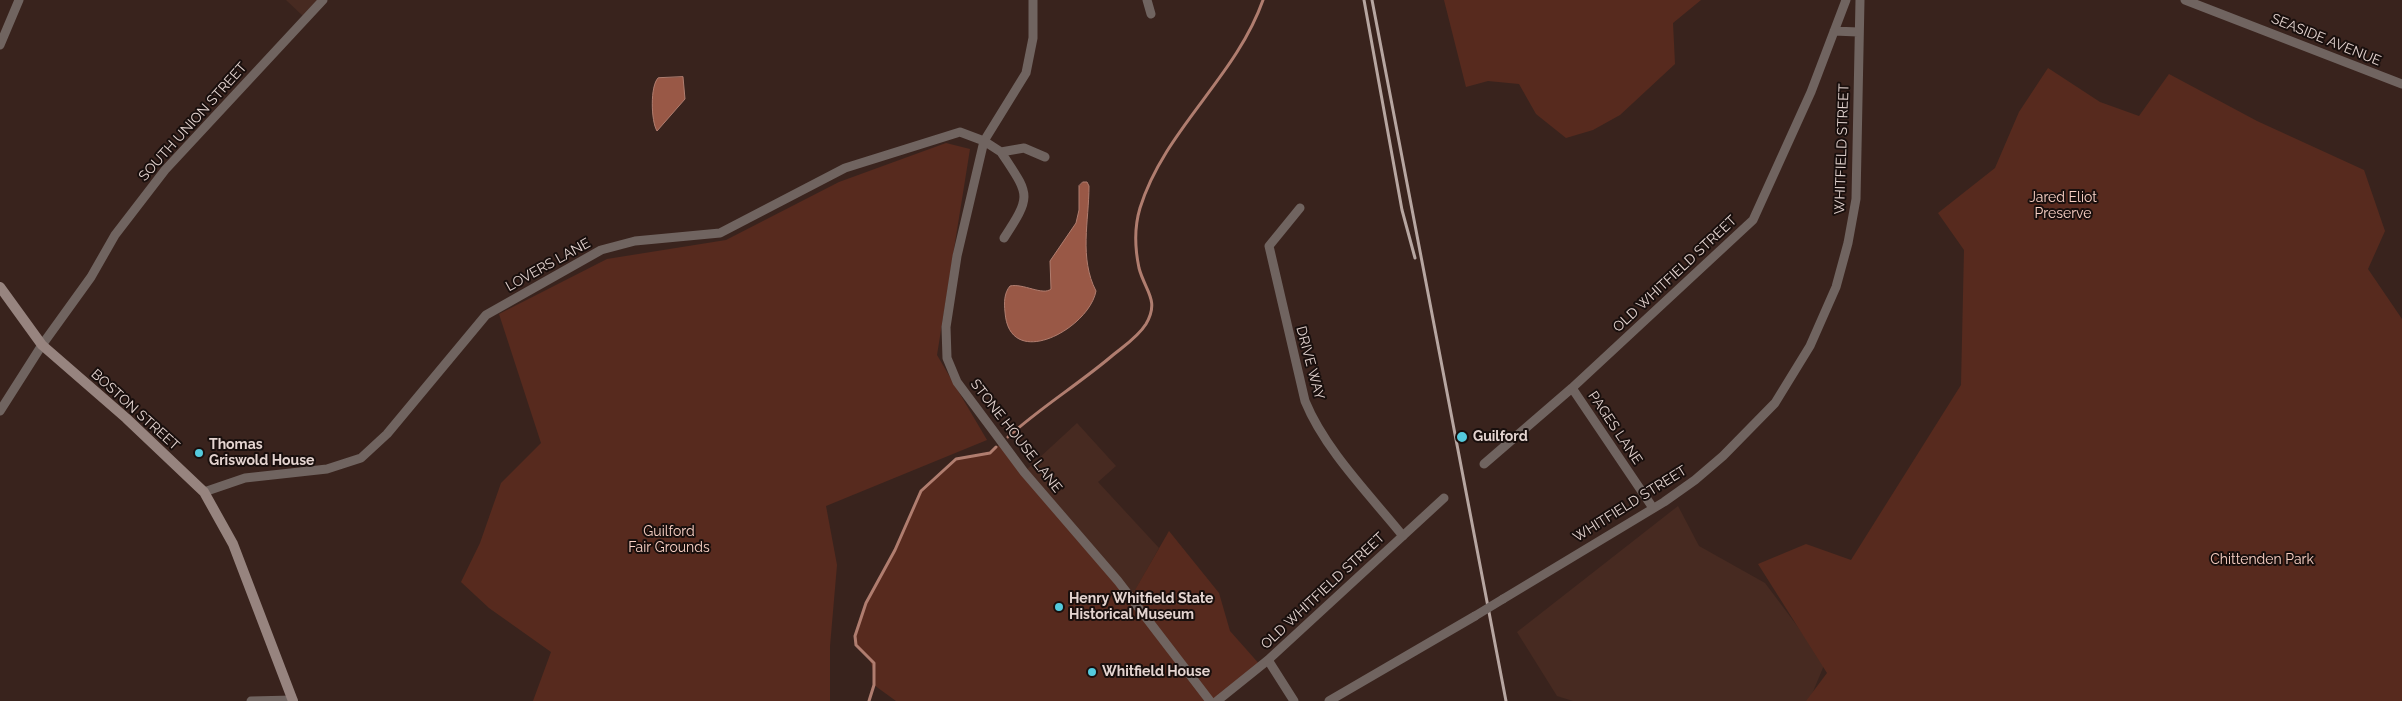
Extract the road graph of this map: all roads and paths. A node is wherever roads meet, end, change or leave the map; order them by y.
1 (19, 0) edge
2 (323, 0) edge
3 (1033, 0) edge
4 (1147, 0) edge
5 (1846, 0) edge
6 (1860, 0) edge
7 (2185, 0) edge
8 (1150, 14) dead end
9 (1834, 31) junction
10 (1858, 32) junction
11 (0, 45) edge
12 (2402, 84) edge
13 (984, 142) junction
14 (1001, 152) junction
15 (1045, 157) dead end
16 (1300, 208) dead end
17 (1004, 238) dead end
18 (0, 287) edge
19 (42, 345) junction
20 (1572, 388) junction
21 (0, 411) edge
22 (1484, 464) dead end
23 (204, 492) junction
24 (1444, 498) dead end
25 (1653, 508) junction
26 (1403, 536) junction
27 (1268, 660) junction
28 (251, 701) edge
29 (293, 701) edge
30 (1210, 701) edge
31 (1217, 701) edge
32 (1294, 701) edge
33 (1329, 701) edge

1 - 11 street
2 - 19 street, SOUTH UNION STREET
3 - 13 street, STONE HOUSE LANE
4 - 8 street
5 - 9 street, OLD WHITFIELD STREET
6 - 10 street, WHITFIELD STREET
7 - 12 street, SEASIDE AVENUE
9 - 10 street
9 - 20 street, OLD WHITFIELD STREET
10 - 25 street, WHITFIELD STREET
13 - 14 street, LOVERS LANE
13 - 23 street, LOVERS LANE
13 - 30 street, STONE HOUSE LANE
14 - 15 street
14 - 17 street
16 - 26 street, DRIVE WAY
18 - 19 main road, BOSTON STREET
19 - 21 street, SOUTH UNION STREET
19 - 23 main road, BOSTON STREET
20 - 22 street, OLD WHITFIELD STREET
20 - 25 street, PAGES LANE
23 - 29 main road, BOSTON STREET
24 - 26 street, OLD WHITFIELD STREET
25 - 33 street, WHITFIELD STREET, bridge
26 - 27 street, OLD WHITFIELD STREET
27 - 31 street, OLD WHITFIELD STREET
27 - 32 street
28 - 29 street

